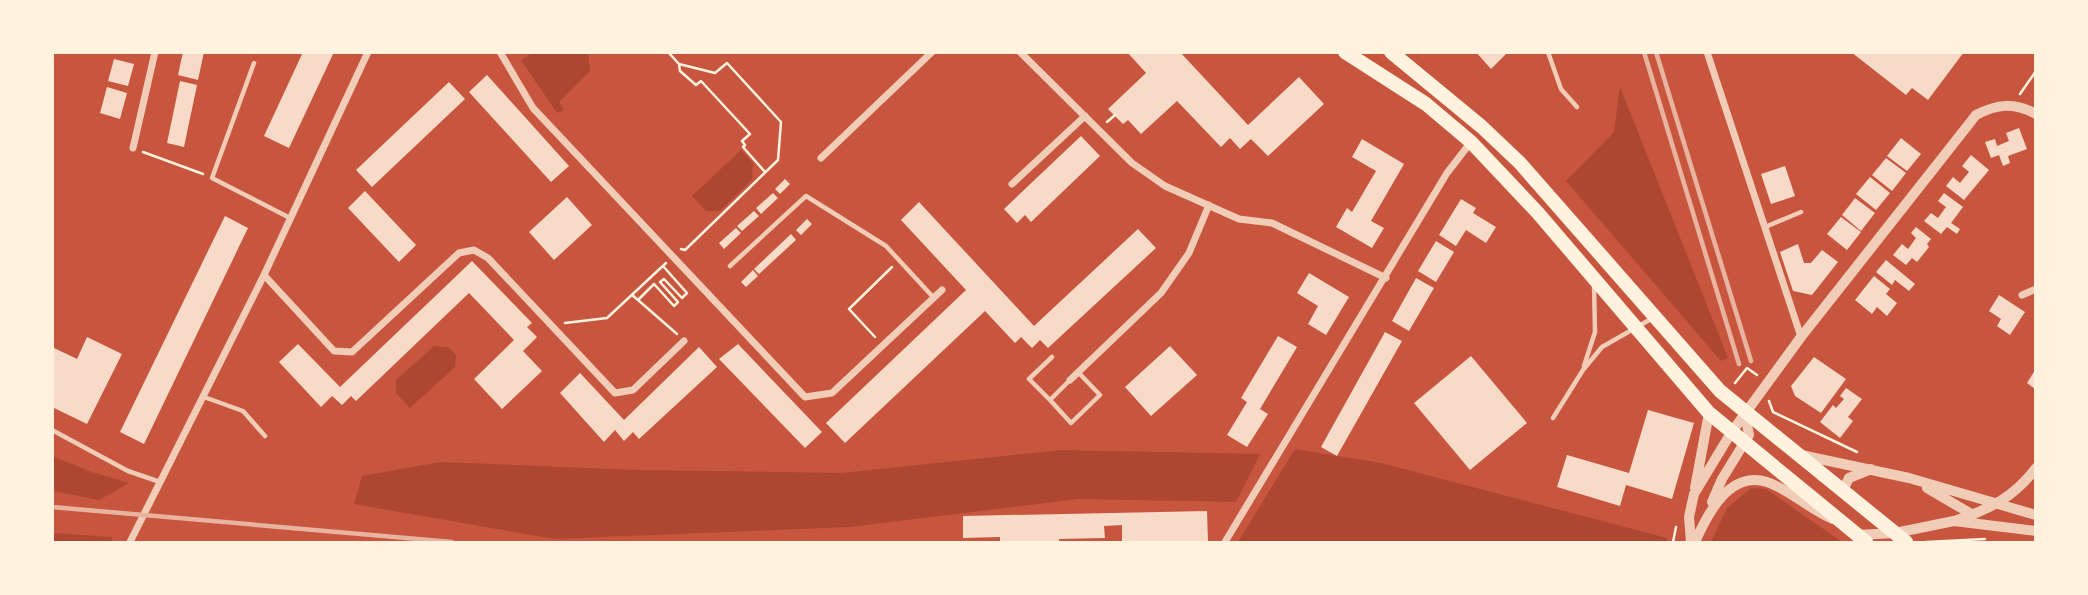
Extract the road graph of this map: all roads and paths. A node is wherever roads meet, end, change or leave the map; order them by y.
1 (155, 52) edge
2 (368, 52) edge
3 (500, 52) edge
4 (668, 52) edge
5 (932, 52) edge
6 (1020, 52) edge
7 (1345, 52) edge
8 (1391, 52) edge
9 (1548, 52) edge
10 (1707, 52) edge
11 (254, 63) dead end
12 (678, 64) junction
13 (2035, 71) edge
14 (2012, 105) junction
15 (1577, 107) dead end
16 (2035, 114) edge
17 (1085, 116) junction
18 (1482, 127) junction
19 (1471, 142) junction
20 (133, 148) joint
21 (821, 158) dead end
22 (765, 172) junction
23 (212, 178) junction
24 (1012, 184) dead end
25 (1209, 205) junction
26 (1801, 212) dead end
27 (290, 218) junction
28 (1765, 228) junction
29 (673, 257) junction
30 (899, 260) junction
31 (730, 266) dead end
32 (264, 275) junction
33 (1386, 278) junction
34 (1592, 278) junction
35 (2035, 289) edge
36 (942, 290) dead end
37 (632, 295) junction
38 (2022, 295) dead end
39 (934, 298) junction
40 (638, 300) junction
41 (1657, 316) junction
42 (551, 325) junction
43 (1635, 328) junction
44 (1801, 337) junction
45 (684, 341) joint
46 (883, 346) junction
47 (1052, 357) dead end
48 (1583, 370) junction
49 (1078, 372) junction
50 (1070, 380) joint
51 (1768, 383) junction
52 (1725, 395) junction
53 (203, 397) junction
54 (1049, 400) junction
55 (1709, 414) junction
56 (1745, 414) junction
57 (1553, 418) dead end
58 (52, 430) edge
59 (1731, 433) junction
60 (265, 436) dead end
61 (1744, 444) junction
62 (1794, 454) junction
63 (1868, 456) dead end
64 (2035, 468) edge
65 (1871, 469) junction
66 (1909, 478) junction
67 (160, 482) junction
68 (1843, 490) junction
69 (1694, 494) junction
70 (1998, 505) junction
71 (1973, 515) junction
72 (2035, 515) edge
73 (1954, 521) junction
74 (1839, 522) junction
75 (1704, 523) junction
76 (2035, 531) edge
77 (1900, 538) edge
78 (1862, 539) edge
79 (1989, 539) dead end
80 (130, 542) edge
81 (1225, 542) edge
82 (1693, 542) edge
83 (1926, 542) edge

1 - 20 street
2 - 27 street
3 - 29 street
4 - 12 path
5 - 21 street
6 - 17 street
7 - 19 main road
8 - 18 main road
9 - 15 lane
10 - 28 street
11 - 23 lane
12 - 22 path
12 - 22 path
13 - 14 path
14 - 16 street
14 - 44 street
17 - 24 street
17 - 25 street
18 - 19 main road
18 - 41 main road
19 - 33 street
19 - 34 main road
20 - 23 path
22 - 29 path
23 - 27 lane
25 - 33 street
25 - 49 street
26 - 28 lane
27 - 32 street
28 - 44 street
29 - 46 street
30 - 31 lane
30 - 39 lane
30 - 46 path
32 - 42 street
32 - 53 street
33 - 81 street
34 - 43 main road
34 - 48 lane
35 - 38 street
36 - 39 street
37 - 40 path
37 - 40 path
37 - 42 path
39 - 46 street
40 - 45 path
41 - 43 lane
41 - 52 main road
42 - 45 street
43 - 48 lane
43 - 55 main road
44 - 51 street
47 - 54 lane
48 - 57 lane
49 - 50 street
49 - 54 lane
50 - 54 lane
51 - 52 path
51 - 56 street
51 - 63 path
52 - 56 main road
53 - 60 lane
53 - 67 street
55 - 59 main road
55 - 69 street
56 - 59 street
56 - 61 street
56 - 62 main road
58 - 67 lane
59 - 61 main road
59 - 69 street
61 - 74 main road
61 - 75 street
62 - 65 street
62 - 68 main road
64 - 70 street
65 - 66 street
65 - 68 street
66 - 70 street
66 - 71 street
67 - 80 street
68 - 77 main road
69 - 82 street
70 - 71 street
70 - 72 street
71 - 73 street
73 - 76 street
73 - 77 street
74 - 75 street
74 - 78 main road
75 - 82 street
77 - 78 street
79 - 83 path

